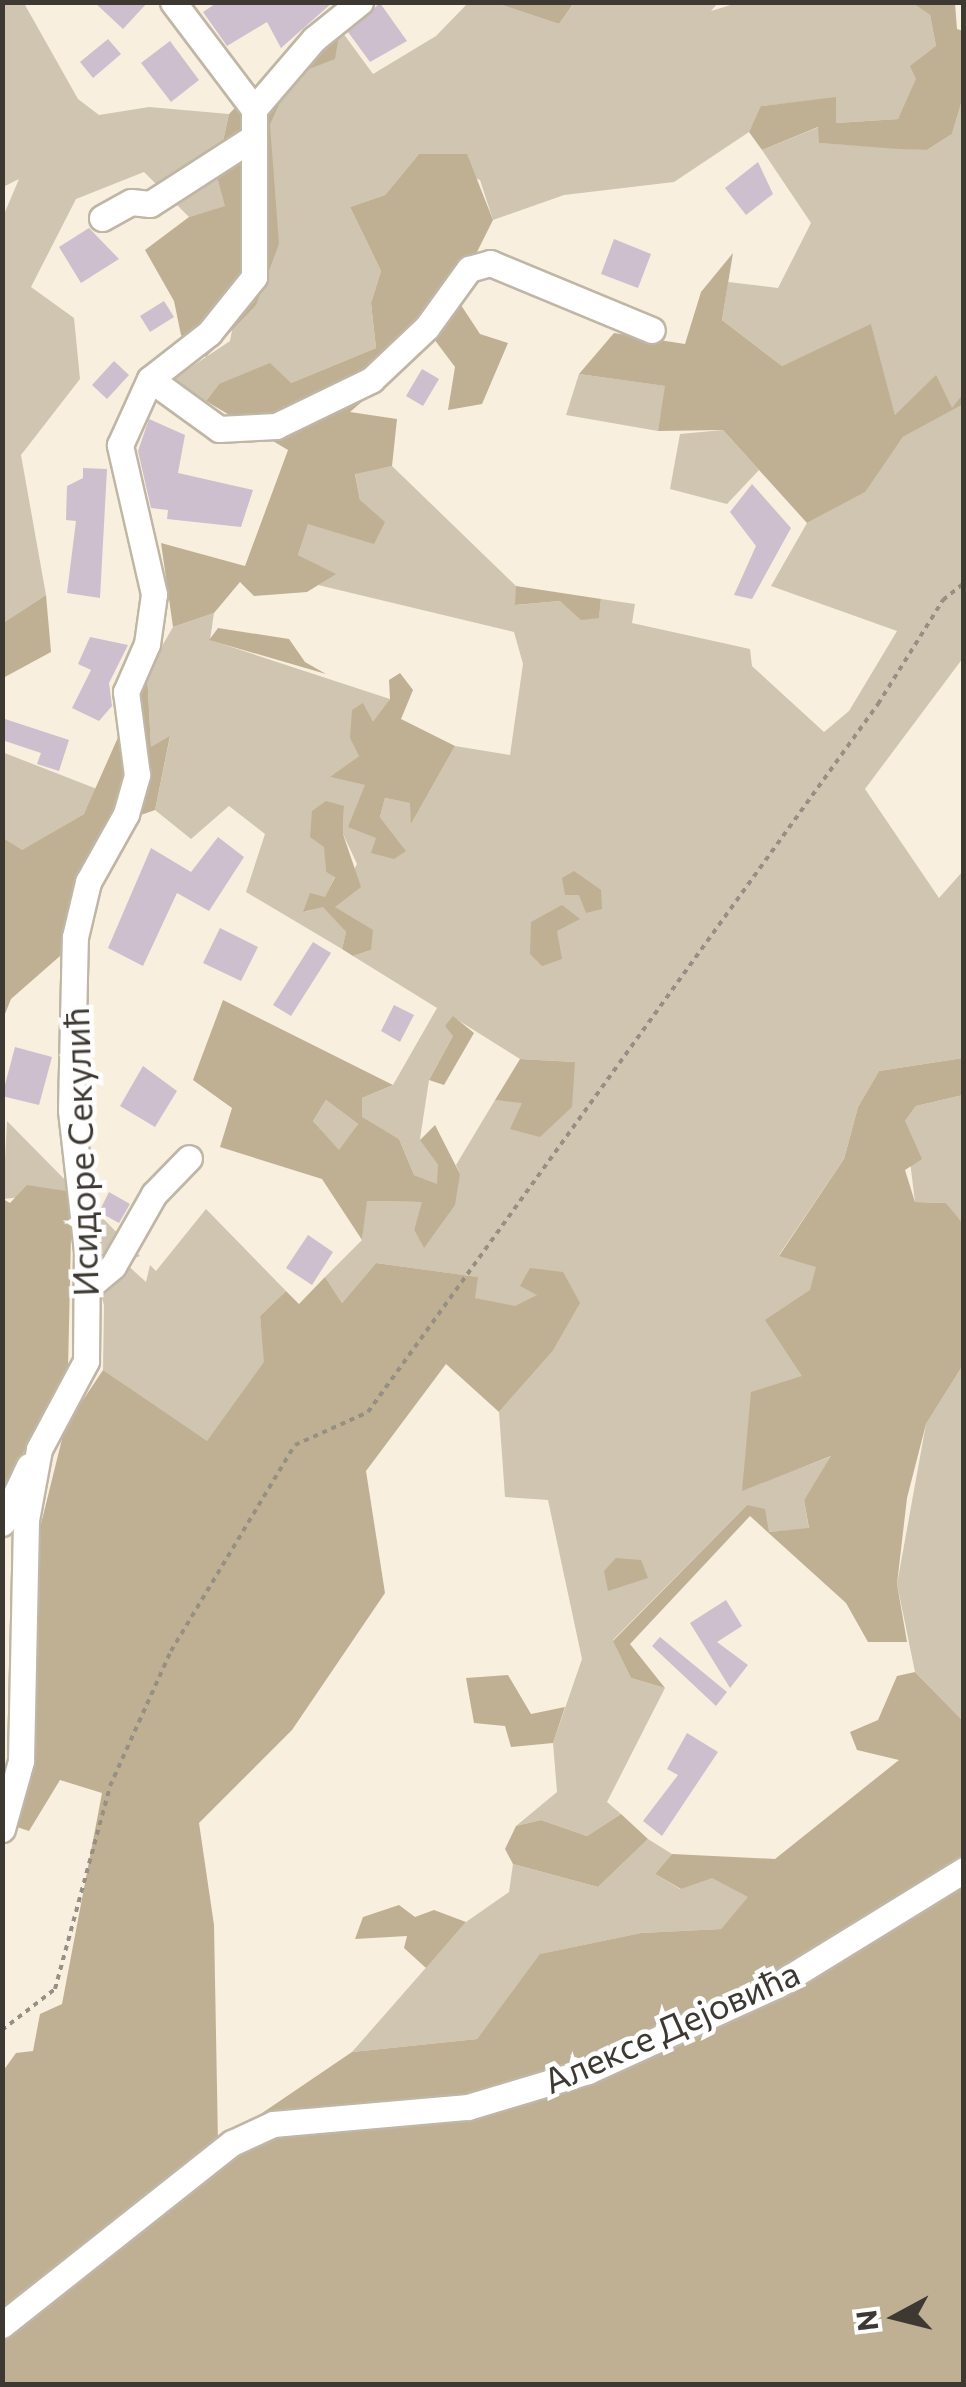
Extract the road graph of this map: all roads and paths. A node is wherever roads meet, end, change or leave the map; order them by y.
1 (173, 2) edge
2 (360, 2) edge
3 (254, 109) junction
4 (252, 139) junction
5 (102, 218) dead end
6 (652, 330) dead end
7 (150, 379) junction
8 (964, 583) edge
9 (189, 1158) dead end
10 (87, 1288) junction
11 (40, 1449) junction
12 (2, 1524) edge
13 (2, 1829) edge
14 (964, 1870) edge
15 (2, 2030) edge
16 (2, 2325) edge

1 - 3 street
2 - 3 street
3 - 4 street, Исидоре Секулић
4 - 5 street
4 - 7 street, Исидоре Секулић
6 - 7 street
7 - 10 street, Исидоре Секулић
8 - 15 path
9 - 10 street
10 - 11 street, Исидоре Секулић
11 - 12 street, Исидоре Секулић
11 - 13 street, Исидоре Секулић
14 - 16 street, Алексе Дејовића

